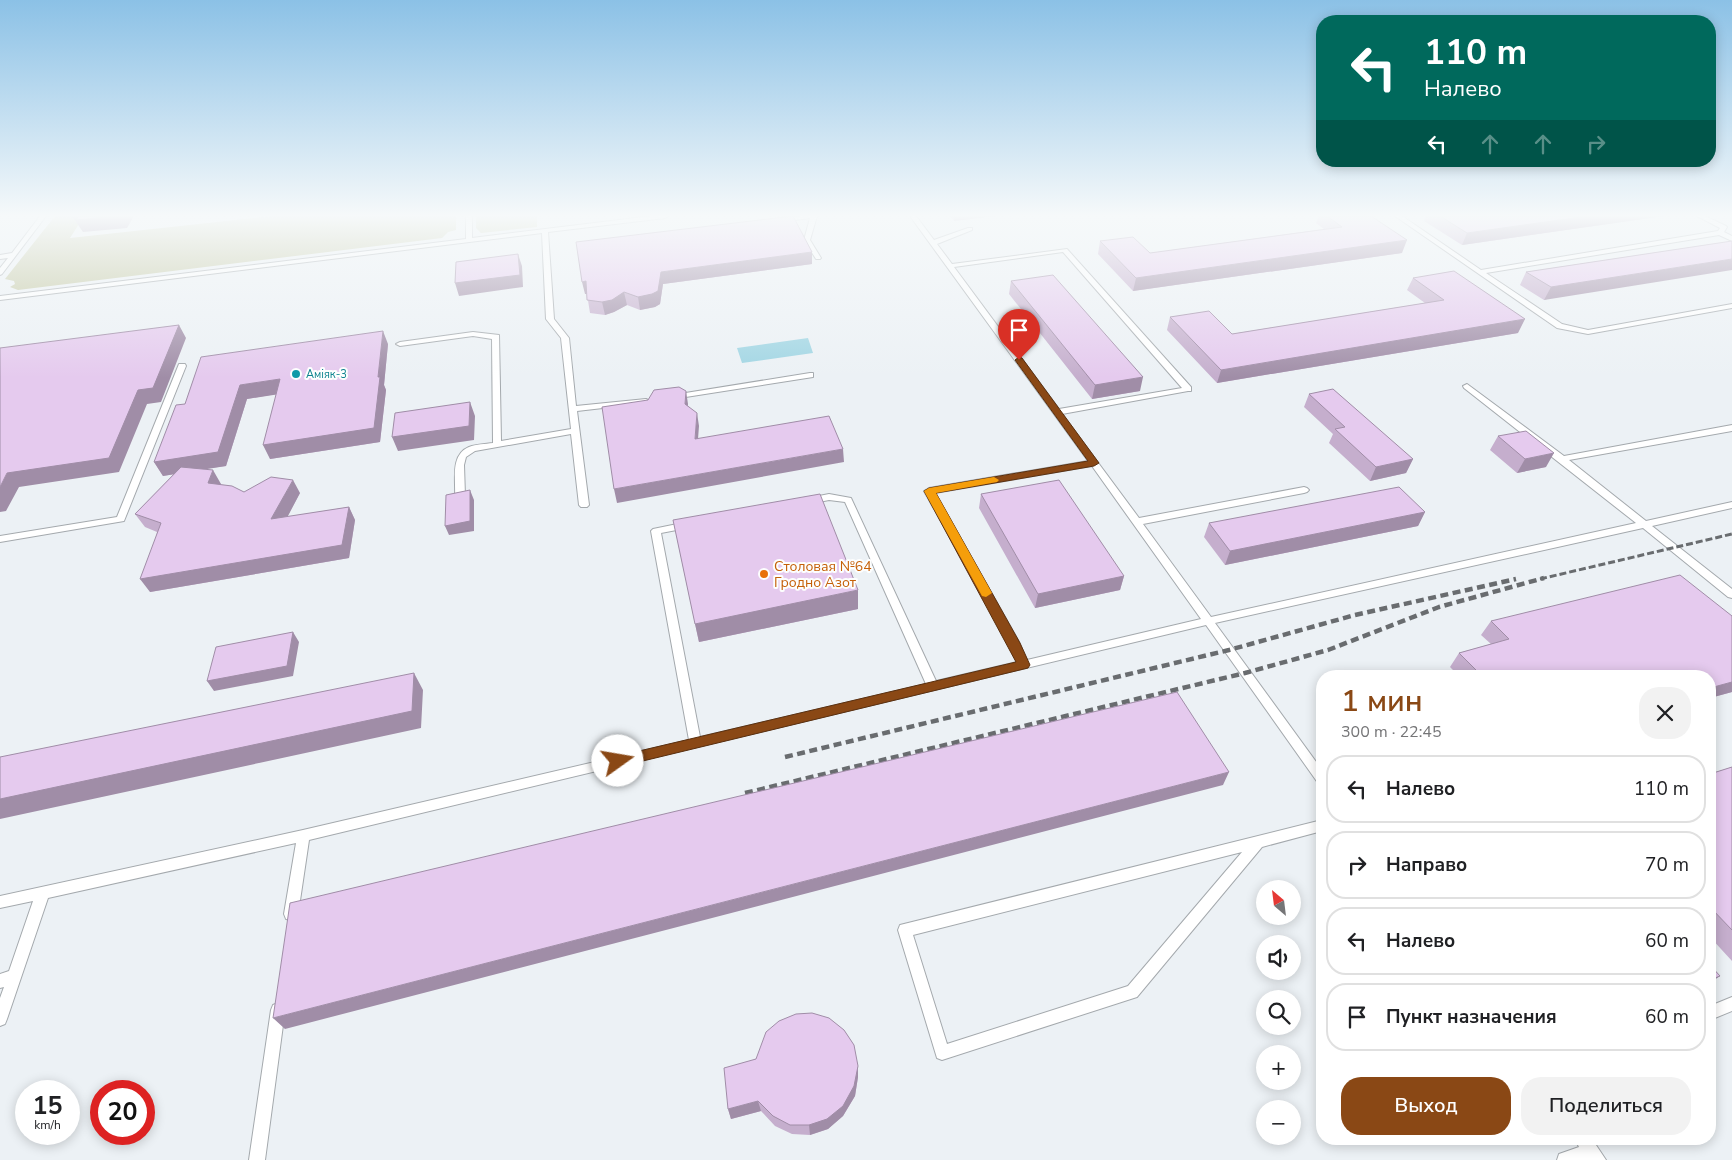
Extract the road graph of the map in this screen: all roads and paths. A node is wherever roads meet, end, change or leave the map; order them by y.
1 (225, 270) edge
2 (547, 270) edge
3 (953, 270) edge
4 (1083, 270) edge
5 (1477, 270) edge
6 (1491, 270) edge
7 (1480, 272) junction
8 (0, 298) edge
9 (1732, 306) edge
10 (400, 344) dead end
11 (182, 366) dead end
12 (810, 375) dead end
13 (1467, 386) dead end
14 (661, 399) edge
15 (651, 400) edge
16 (572, 409) junction
17 (1058, 412) junction
18 (1732, 428) edge
19 (575, 431) junction
20 (497, 445) junction
21 (1562, 459) junction
22 (1094, 463) junction
23 (1304, 490) dead end
24 (460, 496) edge
25 (800, 503) edge
26 (1732, 504) edge
27 (584, 505) dead end
28 (1137, 522) junction
29 (695, 524) edge
30 (1642, 525) junction
31 (0, 539) edge
32 (1732, 594) edge
33 (1208, 621) junction
34 (1024, 665) junction
35 (933, 687) junction
36 (695, 743) junction
37 (1316, 772) edge
38 (1316, 827) edge
39 (303, 836) junction
40 (1260, 841) junction
41 (43, 892) junction
42 (0, 902) edge
43 (290, 927) edge
44 (7, 979) edge
45 (280, 995) edge
46 (1732, 1004) edge
47 (1716, 1011) edge
48 (0, 1019) edge
49 (1590, 1150) edge
50 (257, 1160) edge
51 (1565, 1160) edge

1 - 8 lane
2 - 16 lane
3 - 17 lane
4 - 17 lane
5 - 7 lane
6 - 7 lane
7 - 9 lane
10 - 20 lane
11 - 31 lane
12 - 14 lane
13 - 21 lane
15 - 16 lane
16 - 19 lane
17 - 22 lane
18 - 21 lane
19 - 20 lane
19 - 27 lane
20 - 24 lane
21 - 30 lane
22 - 28 lane
22 - 34 lane
23 - 28 lane
25 - 35 lane
26 - 30 lane
28 - 33 lane
29 - 36 lane
30 - 32 lane
30 - 33 lane
33 - 34 lane
33 - 37 lane
34 - 35 lane
35 - 36 lane
36 - 39 lane
38 - 40 lane
39 - 41 lane
39 - 43 lane
40 - 40 lane
41 - 42 lane
41 - 44 lane
44 - 48 lane
45 - 50 lane
46 - 47 lane
49 - 51 lane

